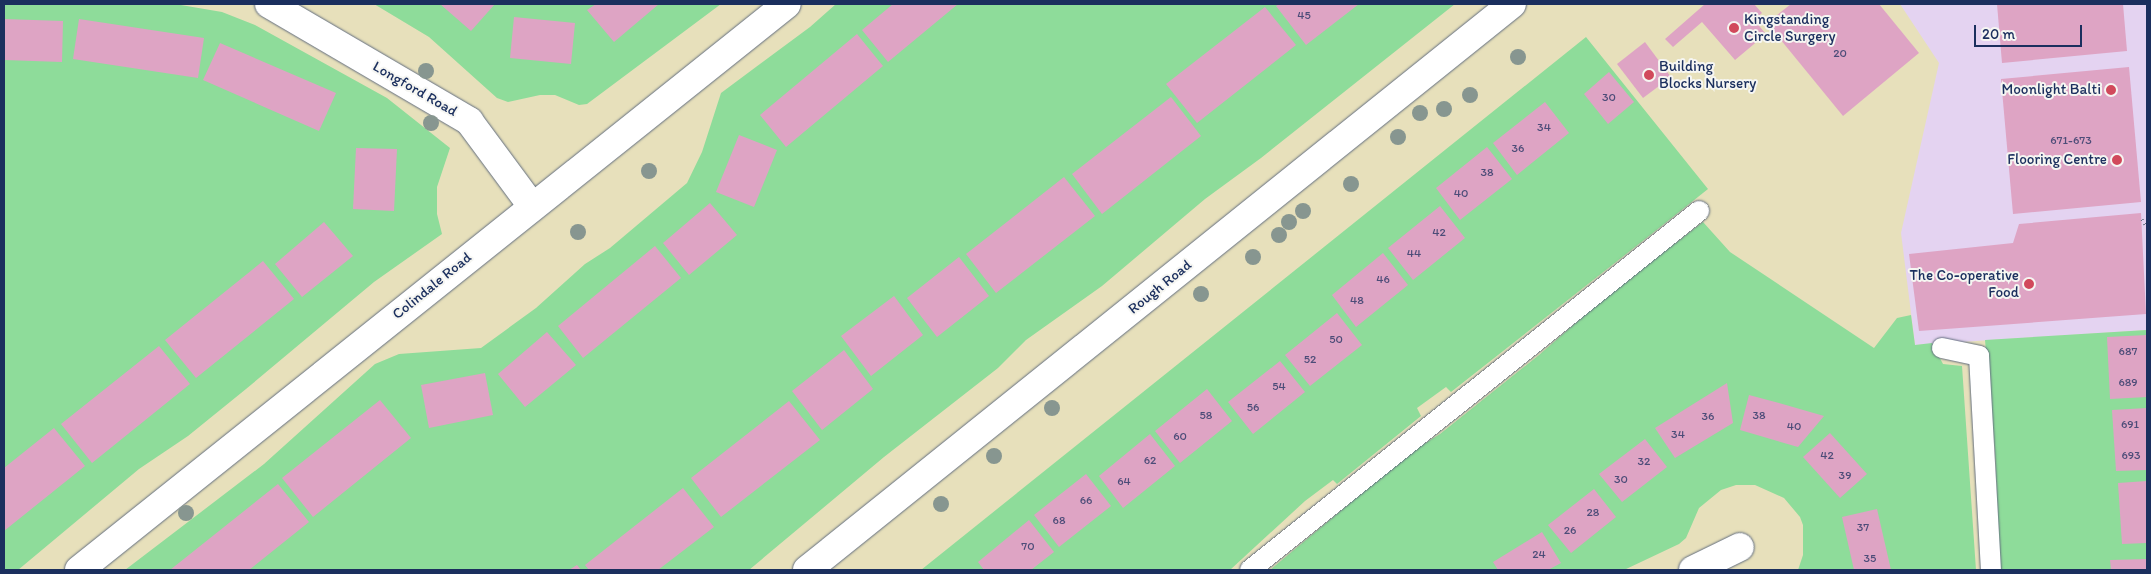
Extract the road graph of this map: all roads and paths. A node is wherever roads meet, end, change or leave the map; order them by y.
1 (269, 4) edge
2 (787, 4) edge
3 (1512, 4) edge
4 (532, 206) junction
5 (1699, 211) dead end
6 (2142, 219) dead end
7 (2145, 224) dead end
8 (1942, 348) dead end
9 (1740, 546) dead end
10 (79, 570) edge
11 (807, 570) edge
12 (1250, 570) edge
13 (1693, 570) edge
14 (1991, 570) edge

1 - 4 street, Longford Road
2 - 4 street, Colindale Road
3 - 11 street, Rough Road
4 - 10 street, Colindale Road
5 - 12 lane
6 - 7 path
8 - 14 lane
9 - 13 street

